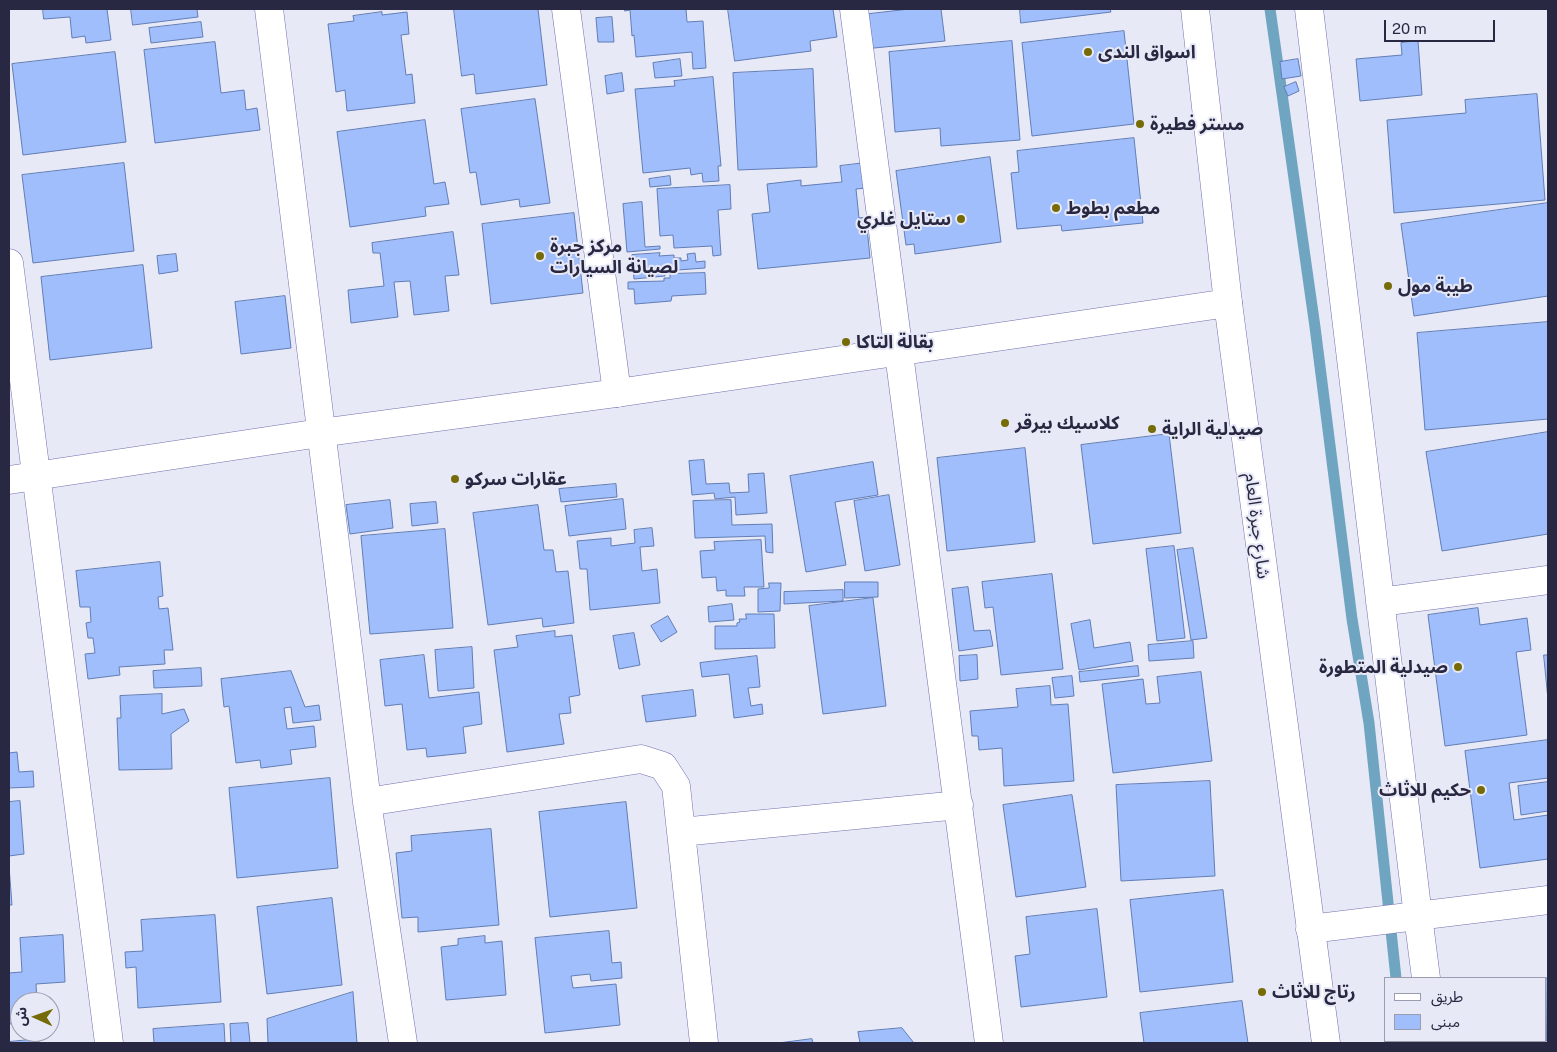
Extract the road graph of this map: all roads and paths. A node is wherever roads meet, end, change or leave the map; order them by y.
1 (269, 9) edge
2 (566, 9) edge
3 (854, 9) edge
4 (1195, 9) edge
5 (1309, 9) edge
6 (9, 263) edge
7 (1228, 302) junction
8 (898, 352) junction
9 (617, 392) junction
10 (320, 432) junction
11 (37, 476) junction
12 (9, 480) edge
13 (1548, 580) edge
14 (1380, 602) junction
15 (367, 802) junction
16 (959, 805) junction
17 (681, 832) junction
18 (1548, 900) edge
19 (1418, 916) junction
20 (1310, 929) junction
21 (1426, 977) edge
22 (109, 1043) edge
23 (402, 1043) edge
24 (704, 1043) edge
25 (989, 1043) edge
26 (1326, 1043) edge

1 - 10 street
2 - 9 street
3 - 8 street
4 - 7 street, شارع جبرة العام
5 - 14 street
6 - 11 street
7 - 8 street
7 - 20 street, شارع جبرة العام
8 - 9 street
8 - 16 street
9 - 10 street
10 - 11 street
10 - 15 street
11 - 12 street
11 - 22 street
13 - 14 street
14 - 19 street
15 - 17 street
15 - 23 street
16 - 17 street
16 - 25 street
17 - 24 street
18 - 19 street
19 - 20 street
19 - 21 street
20 - 26 street, شارع جبرة العام

